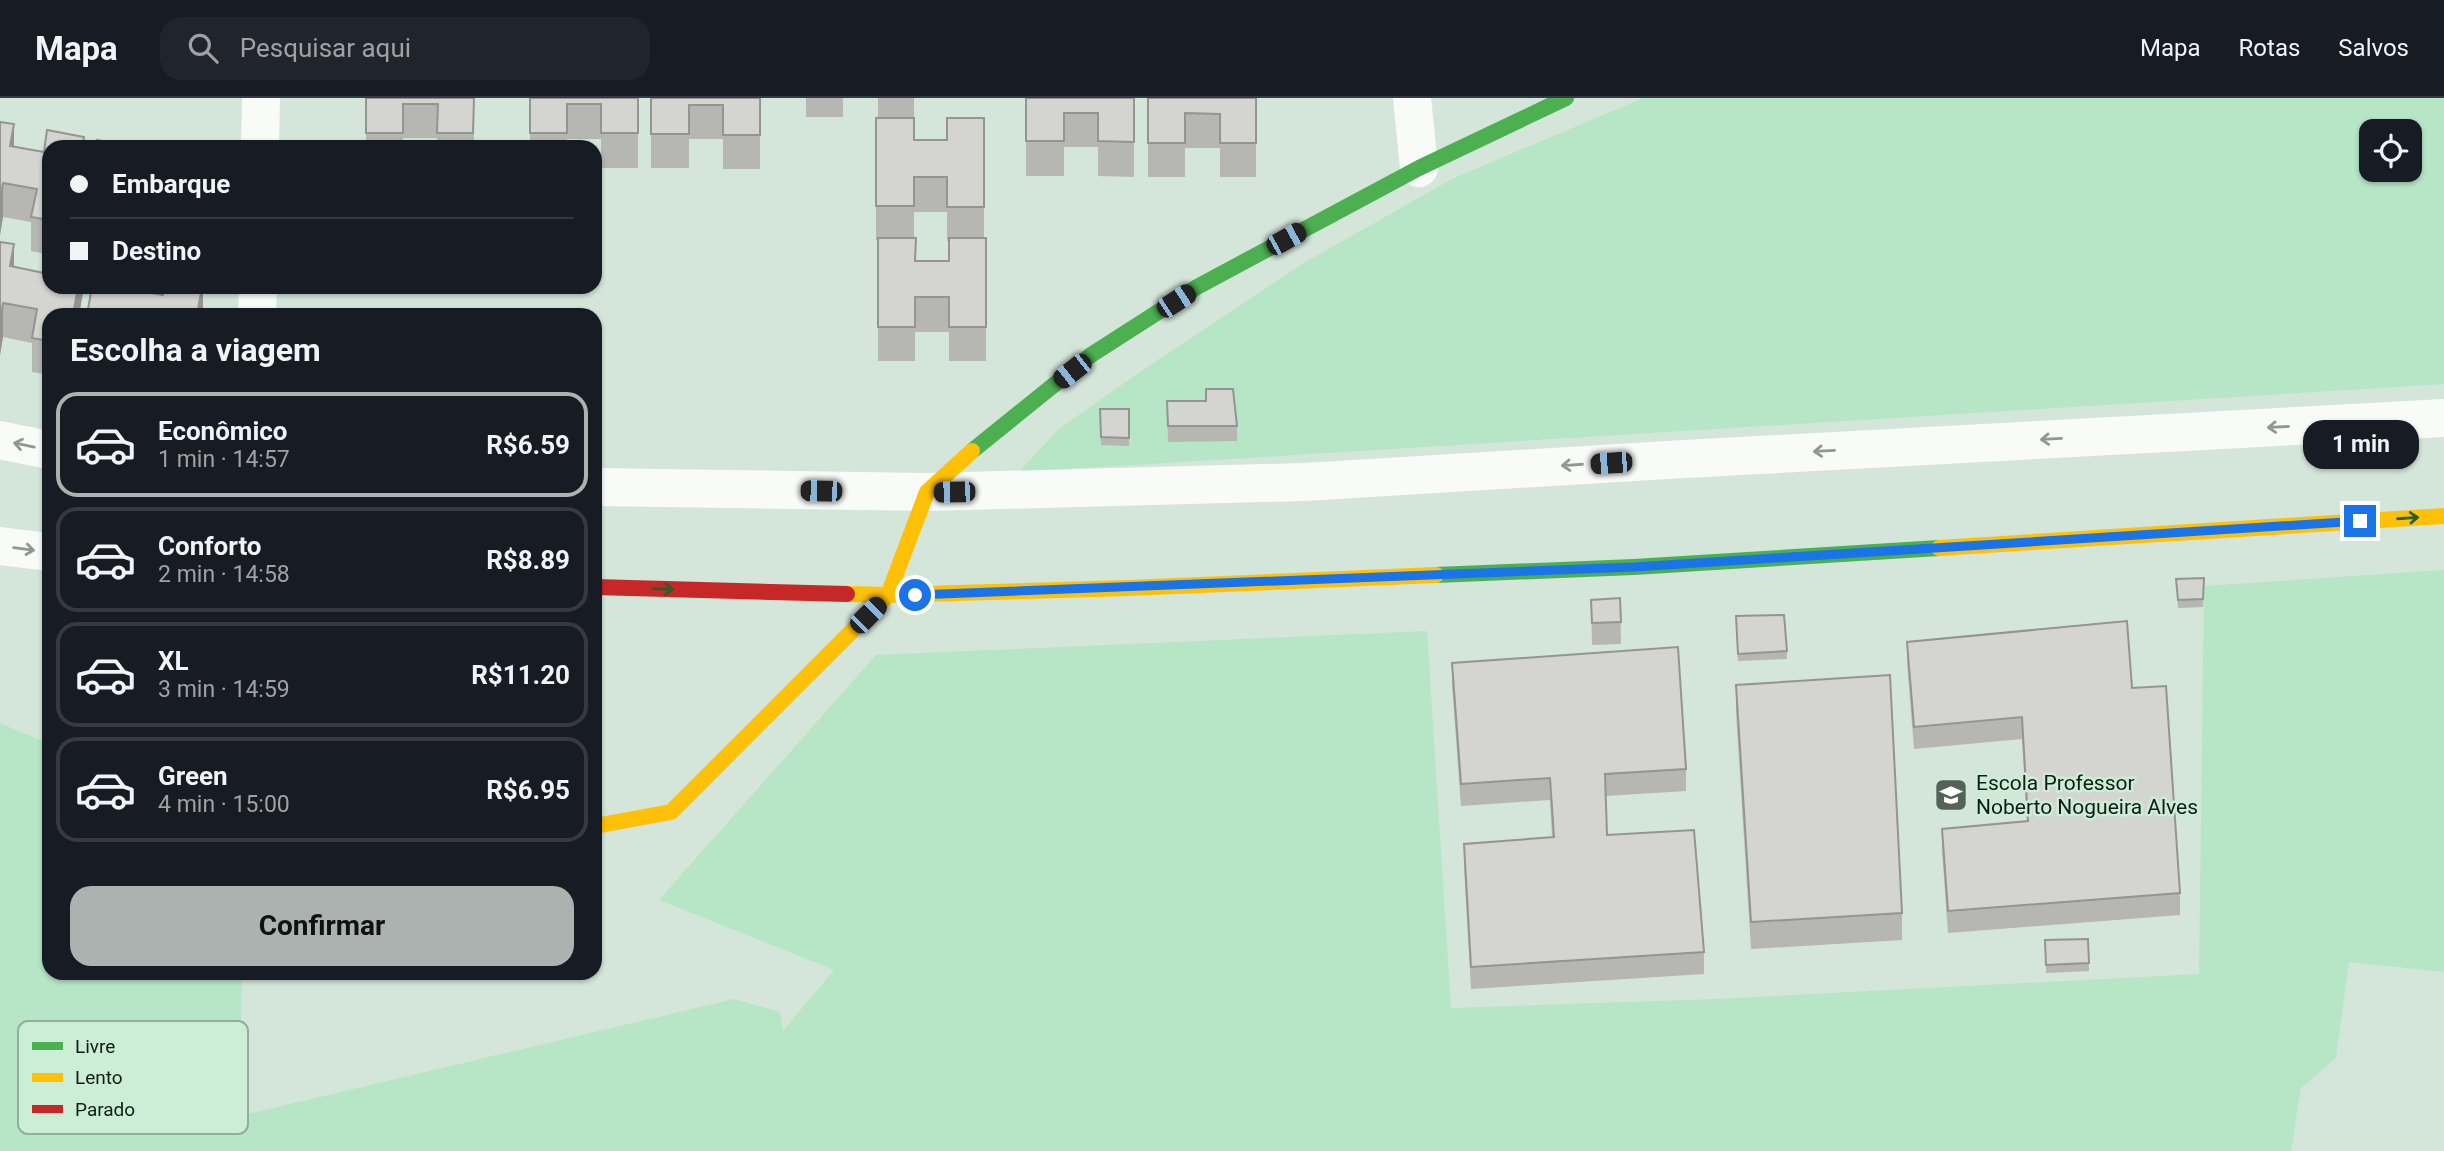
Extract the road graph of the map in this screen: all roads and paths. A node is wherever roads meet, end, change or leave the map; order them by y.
1 (261, 98) edge
2 (1412, 98) edge
3 (1566, 98) edge
4 (260, 140) edge
5 (1419, 168) junction
6 (2444, 418) edge
7 (0, 440) edge
8 (42, 449) edge
9 (602, 486) edge
10 (927, 492) junction
11 (2444, 516) edge
12 (0, 546) edge
13 (42, 551) edge
14 (602, 587) edge
15 (888, 596) junction
16 (602, 825) edge

1 - 4 street
2 - 5 street
3 - 5 street
5 - 10 street
6 -> 10 street
8 -> 7 street
9 - 10 street
10 - 15 street
15 -> 11 street
12 -> 13 street
14 -> 15 street
15 - 16 street

